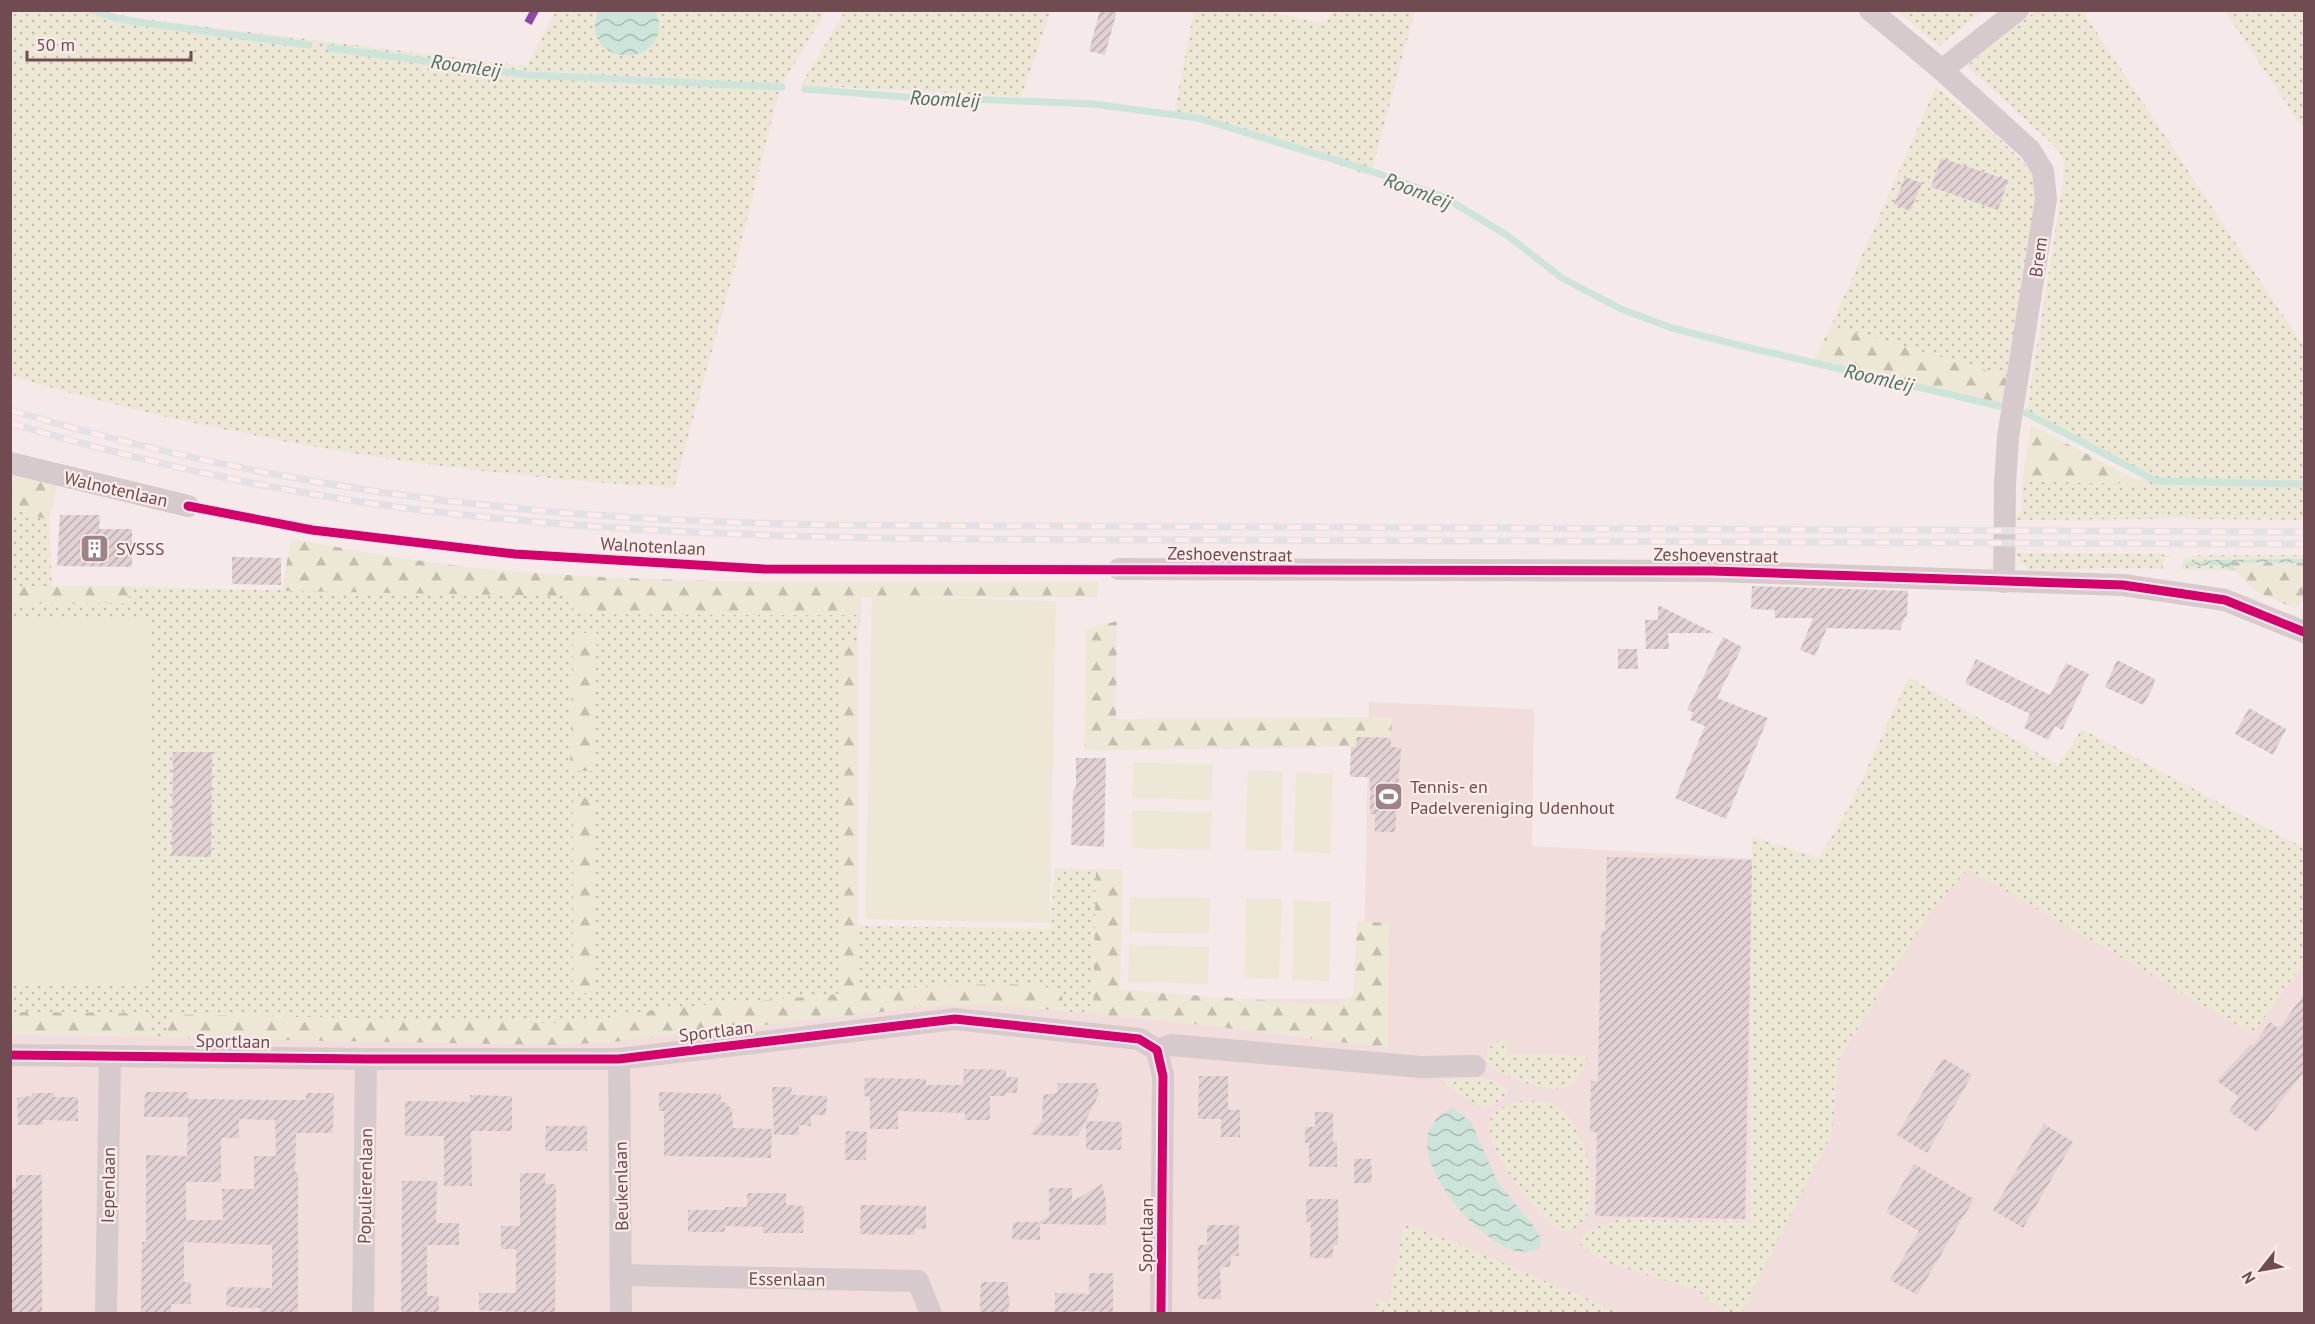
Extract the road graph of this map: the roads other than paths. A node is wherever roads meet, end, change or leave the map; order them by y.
1 (1870, 10) edge
2 (2018, 10) edge
3 (1942, 70) junction
4 (10, 463) edge
5 (188, 506) dead end
6 (1119, 569) dead end
7 (2004, 582) junction
8 (2304, 632) edge
9 (1157, 1050) junction
10 (10, 1055) edge
11 (110, 1056) junction
12 (366, 1059) junction
13 (619, 1059) junction
14 (1475, 1066) dead end
15 (621, 1275) junction
16 (106, 1314) edge
17 (363, 1314) edge
18 (621, 1314) edge
19 (931, 1314) edge
20 (1161, 1314) edge

1 - 3 street, Brem
2 - 3 street
3 - 7 street, Brem
4 - 5 street, Walnotenlaan
6 - 7 street, Zeshoevenstraat
7 - 8 street, Zeshoevenstraat
9 - 13 street, Sportlaan
9 - 14 street
9 - 20 street, Sportlaan
10 - 11 street, Sportlaan
11 - 12 street, Sportlaan
11 - 16 street, Iepenlaan
12 - 13 street, Sportlaan
12 - 17 street, Populierenlaan
13 - 15 street, Beukenlaan
15 - 18 street, Beukenlaan
15 - 19 street, Essenlaan

